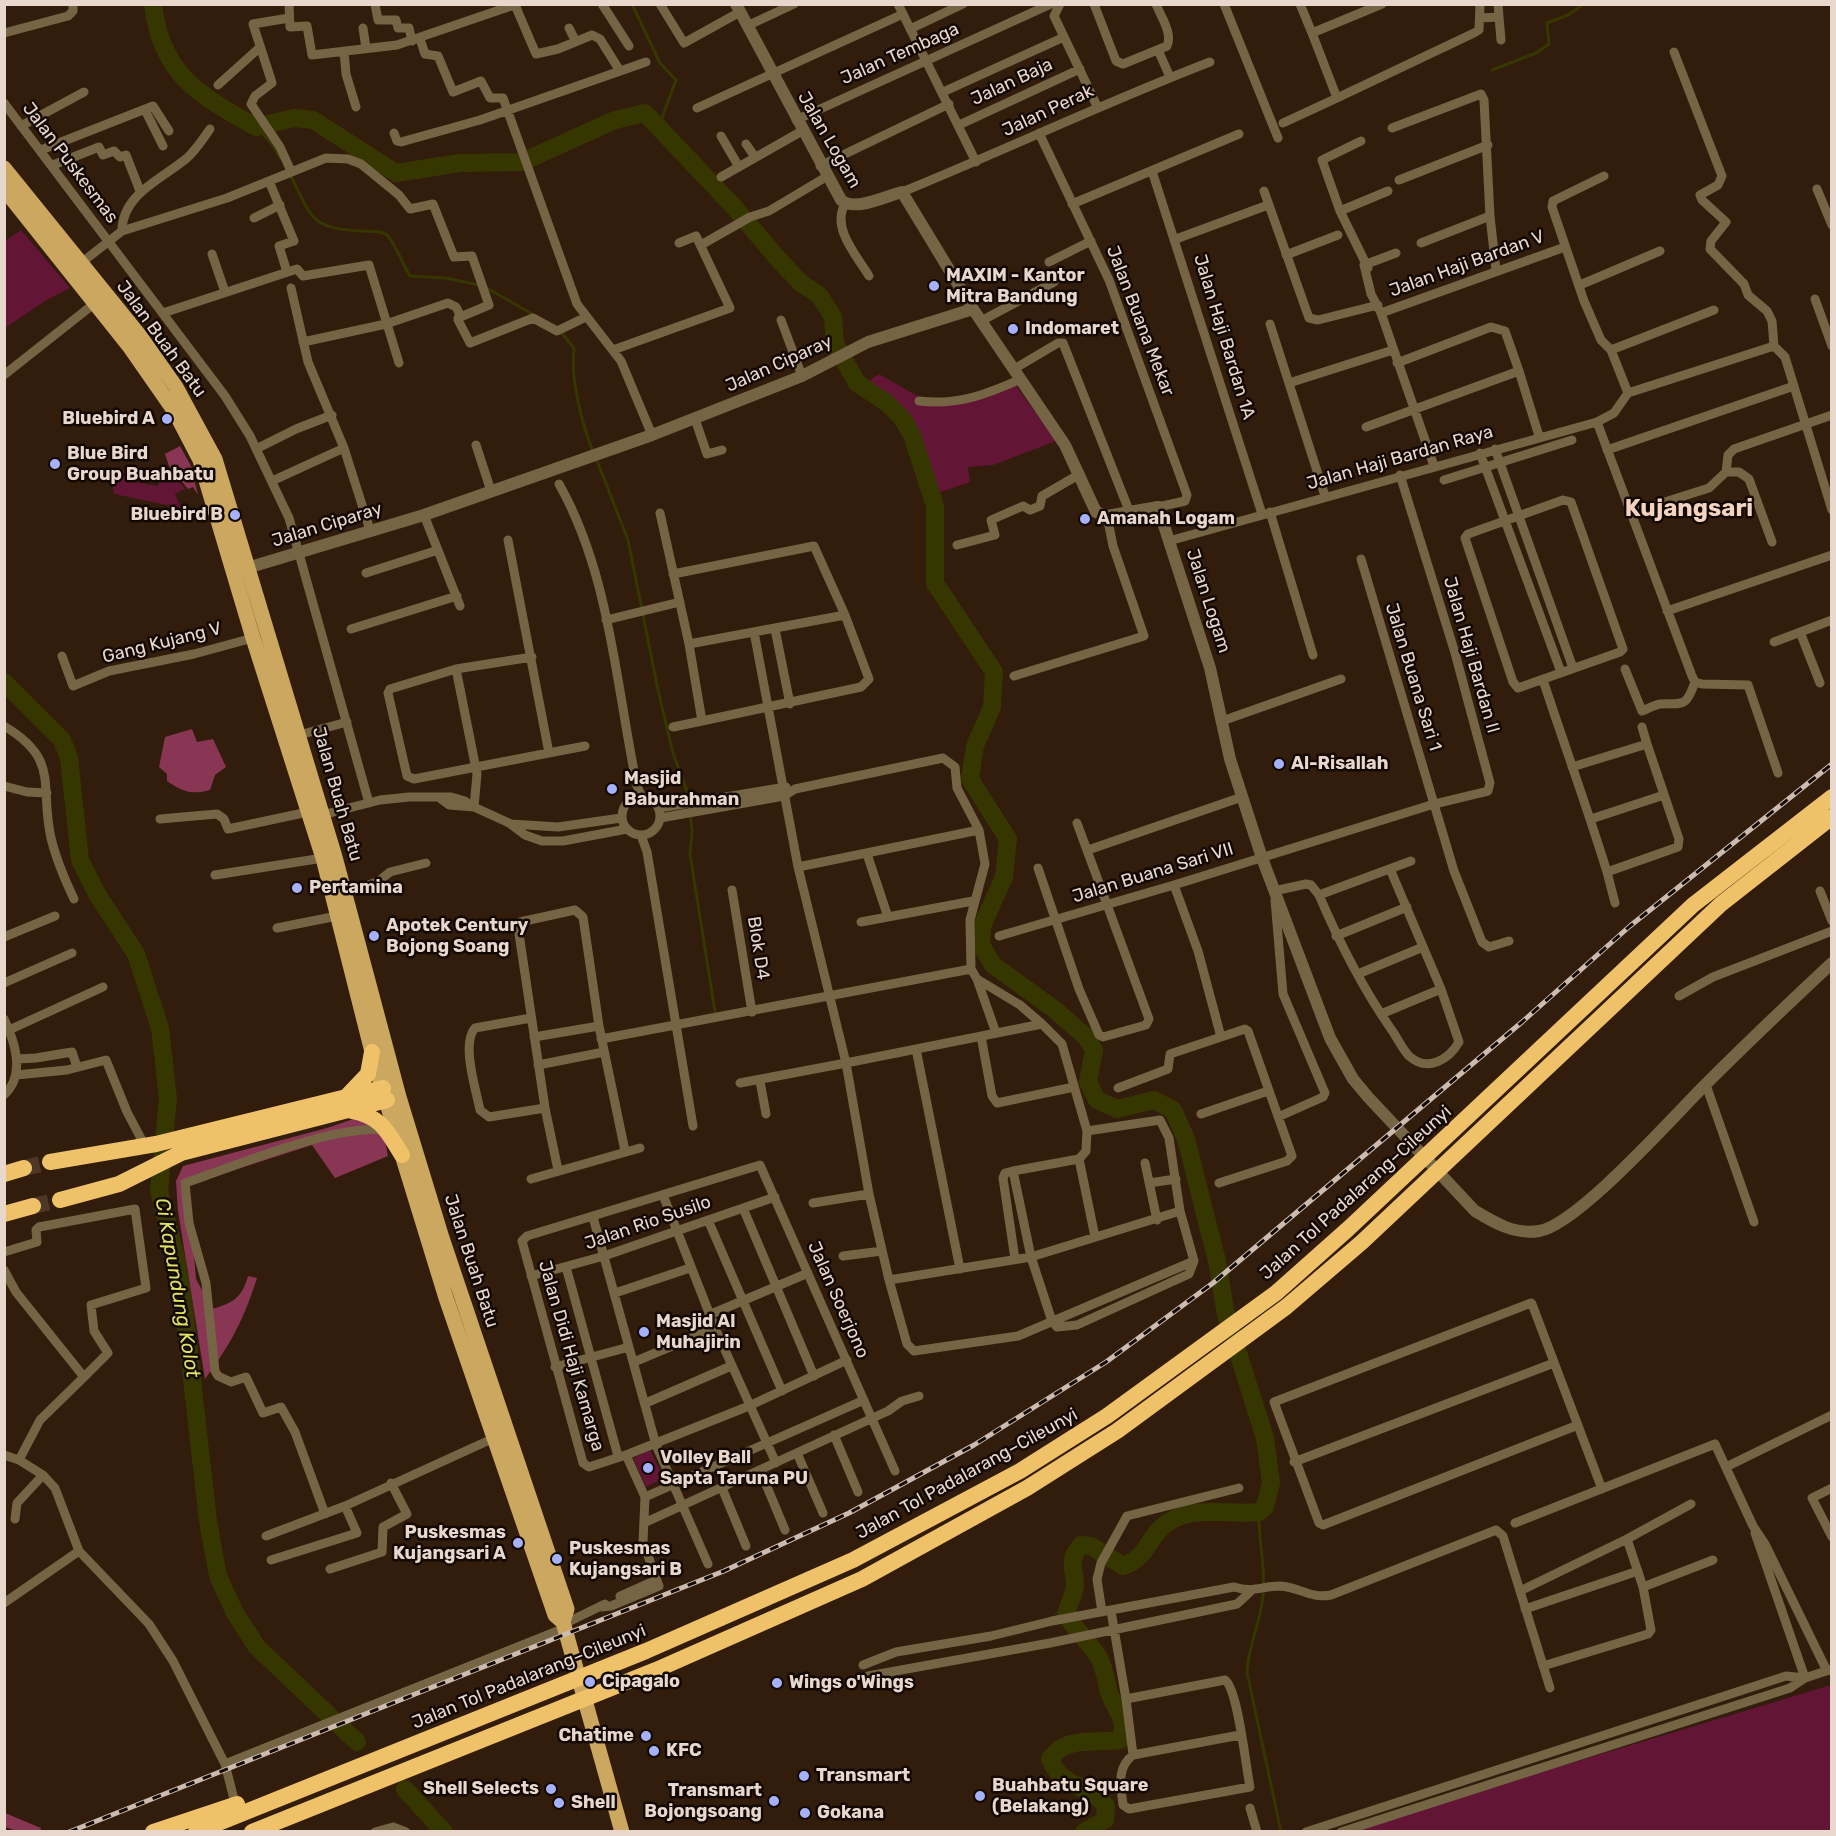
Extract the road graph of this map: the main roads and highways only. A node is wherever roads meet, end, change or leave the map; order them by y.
1 (4, 168) edge
2 (4, 189) edge
3 (120, 322) junction
4 (134, 341) junction
5 (1832, 797) edge
6 (315, 813) junction
7 (1832, 817) edge
8 (339, 896) junction
9 (372, 1052) junction
10 (391, 1092) junction
11 (346, 1104) junction
12 (402, 1155) junction
13 (50, 1162) tunnel mouth
14 (24, 1168) tunnel mouth
15 (4, 1174) edge
16 (60, 1200) tunnel mouth
17 (33, 1206) tunnel mouth
18 (4, 1214) edge
19 (1281, 1300) junction
20 (1174, 1381) junction
21 (564, 1624) junction
22 (461, 1726) junction
23 (153, 1832) edge
24 (196, 1832) edge
25 (252, 1832) edge
26 (622, 1832) edge

1 - 3 main road, Jalan Buah Batu
2 - 3 main road, Jalan Buah Batu
3 - 4 main road, Jalan Buah Batu
4 - 6 main road, Jalan Buah Batu
4 - 6 main road, Jalan Buah Batu
5 - 19 highway, Jalan Tol Padalarang–Cileunyi
6 - 8 main road, Jalan Buah Batu
6 - 8 main road, Jalan Buah Batu
7 - 19 highway, Jalan Tol Padalarang–Cileunyi
8 - 9 main road, Jalan Buah Batu
8 - 10 main road, Jalan Buah Batu
9 - 10 main road, Jalan Buah Batu
9 - 11 highway
10 - 11 highway
10 - 12 main road, Jalan Buah Batu
10 - 21 main road, Jalan Buah Batu
11 - 12 highway
11 - 13 highway
11 - 16 highway
12 - 21 main road, Jalan Buah Batu
14 - 15 highway
17 - 18 highway
19 - 20 highway, Jalan Tol Padalarang–Cileunyi
20 - 22 highway, Jalan Tol Padalarang–Cileunyi
20 - 25 highway, Jalan Tol Padalarang–Cileunyi
21 - 26 main road, Jalan Buah Batu
22 - 23 highway
22 - 24 highway, Jalan Tol Padalarang–Cileunyi

